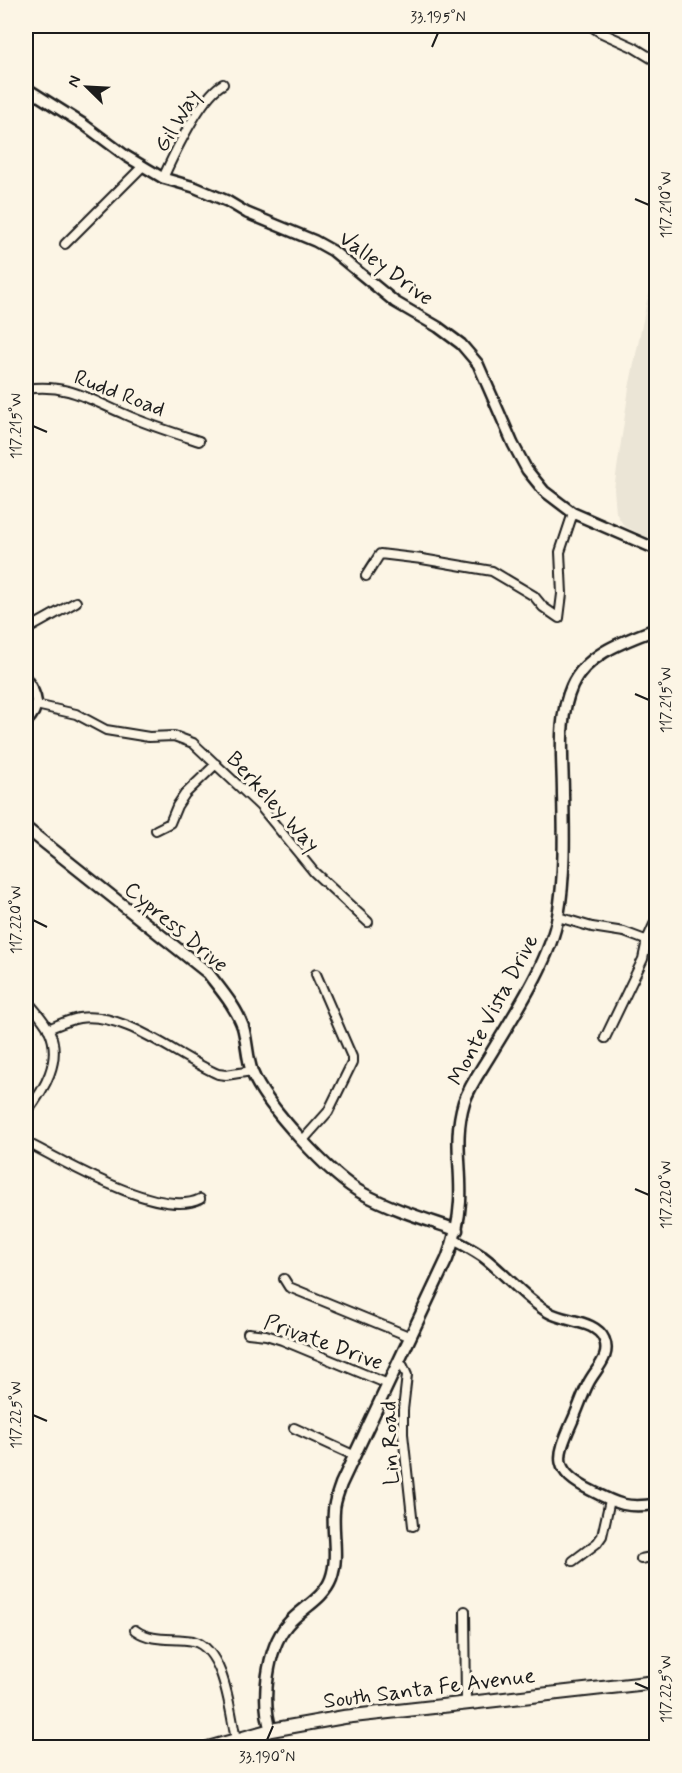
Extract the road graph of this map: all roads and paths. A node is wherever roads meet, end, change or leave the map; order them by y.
1 (591, 26) edge
2 (657, 61) edge
3 (223, 84) dead end
4 (26, 88) edge
5 (142, 166) junction
6 (163, 178) junction
7 (65, 244) dead end
8 (26, 388) edge
9 (199, 441) dead end
10 (573, 513) junction
11 (657, 549) edge
12 (366, 576) dead end
13 (76, 602) dead end
14 (657, 629) edge
15 (26, 630) edge
16 (26, 679) edge
17 (36, 705) junction
18 (26, 722) edge
19 (216, 764) junction
20 (26, 828) edge
21 (156, 830) dead end
22 (558, 917) junction
23 (657, 920) edge
24 (368, 922) dead end
25 (647, 940) junction
26 (657, 944) edge
27 (316, 974) dead end
28 (26, 999) edge
29 (48, 1029) junction
30 (605, 1038) dead end
31 (252, 1071) junction
32 (26, 1113) edge
33 (303, 1140) junction
34 (26, 1142) edge
35 (200, 1199) dead end
36 (455, 1235) junction
37 (284, 1279) dead end
38 (248, 1333) dead end
39 (411, 1337) junction
40 (398, 1363) junction
41 (388, 1383) junction
42 (294, 1428) dead end
43 (353, 1455) junction
44 (610, 1500) junction
45 (657, 1504) edge
46 (412, 1526) dead end
47 (657, 1556) edge
48 (641, 1559) dead end
49 (573, 1561) dead end
50 (465, 1611) dead end
51 (135, 1630) dead end
52 (657, 1682) edge
53 (466, 1703) junction
54 (271, 1730) junction
55 (236, 1739) junction
56 (208, 1748) edge

1 - 2 street
3 - 6 street, Gil Way
4 - 5 street, Valley Drive
5 - 6 street, Valley Drive
5 - 7 street
6 - 10 street, Valley Drive
8 - 9 street, Rudd Road
10 - 11 street, Valley Drive
10 - 12 street
13 - 15 street
14 - 22 main road, Monte Vista Drive
16 - 17 street
17 - 18 street
17 - 19 street, Berkeley Way
19 - 21 street
19 - 24 street, Berkeley Way
20 - 31 main road, Cypress Drive
22 - 25 street
22 - 36 main road, Monte Vista Drive
23 - 25 street
25 - 26 street
25 - 30 street
27 - 33 street
28 - 29 street
29 - 31 street
29 - 32 street
31 - 33 main road, Cypress Drive
33 - 36 main road, Cypress Drive
34 - 35 street
36 - 39 main road, Monte Vista Drive
36 - 44 street, Cypress Drive
37 - 39 street
38 - 41 street, Private Drive
39 - 40 main road, Monte Vista Drive
40 - 41 main road, Monte Vista Drive
40 - 46 street, Lin Road
41 - 43 main road, Monte Vista Drive
42 - 43 street
43 - 54 main road, Monte Vista Drive
44 - 45 street, Cypress Drive
44 - 49 street
47 - 48 street
50 - 53 street
51 - 55 street
52 - 53 main road, South Santa Fe Avenue
53 - 54 main road, South Santa Fe Avenue
54 - 55 main road, South Santa Fe Avenue
55 - 56 main road, South Santa Fe Avenue

